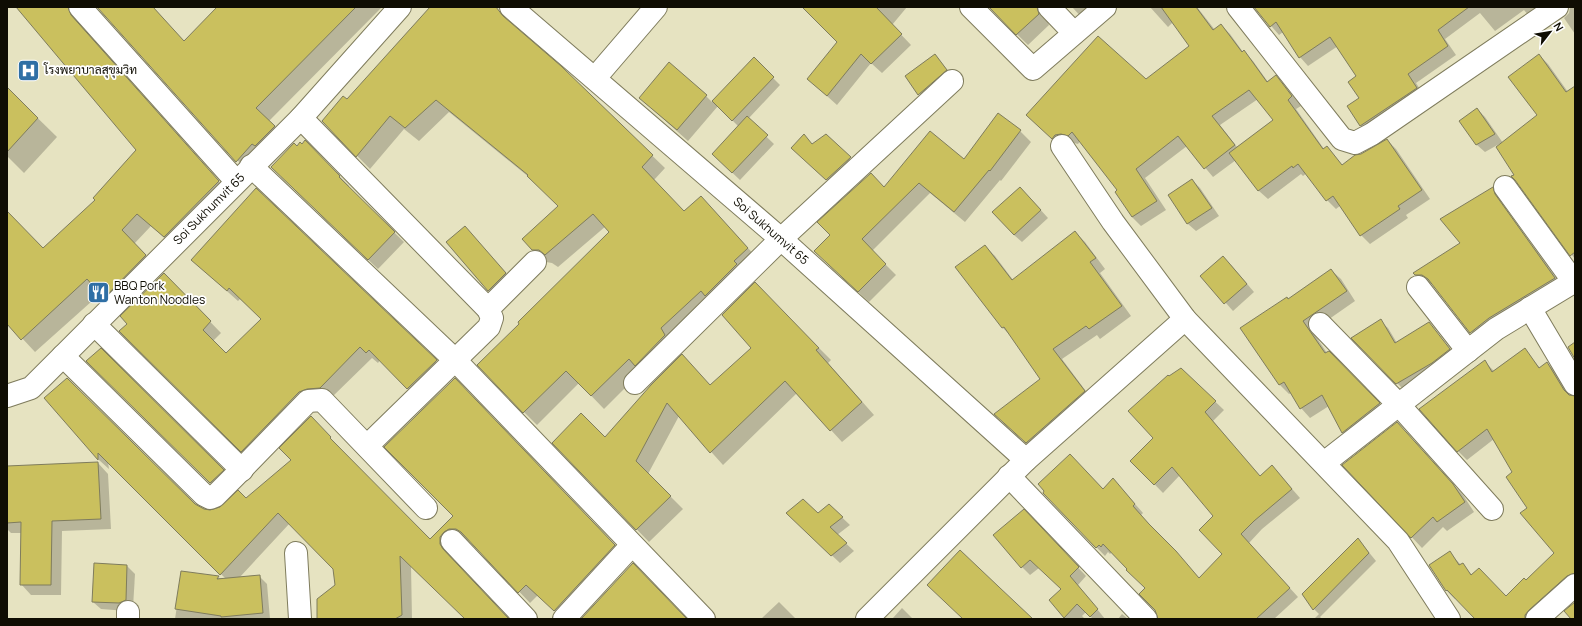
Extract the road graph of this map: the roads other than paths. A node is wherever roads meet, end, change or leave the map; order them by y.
1 (80, 7) edge
2 (400, 7) edge
3 (511, 7) edge
4 (656, 7) edge
5 (971, 7) edge
6 (1049, 7) edge
7 (1105, 7) edge
8 (1238, 7) edge
9 (1557, 7) edge
10 (1074, 34) junction
11 (595, 78) junction
12 (952, 81) dead end
13 (301, 118) junction
14 (1062, 146) dead end
15 (244, 174) junction
16 (1505, 187) dead end
17 (781, 239) junction
18 (535, 262) dead end
19 (1574, 281) edge
20 (1418, 287) dead end
21 (1530, 308) junction
22 (488, 309) junction
23 (1184, 320) junction
24 (94, 324) junction
25 (1320, 324) dead end
26 (1468, 351) junction
27 (63, 356) junction
28 (455, 360) junction
29 (636, 383) dead end
30 (1575, 384) edge
31 (7, 396) edge
32 (1399, 405) junction
33 (368, 446) junction
34 (1026, 460) junction
35 (1324, 463) junction
36 (242, 470) junction
37 (1009, 476) junction
38 (426, 508) dead end
39 (1492, 509) dead end
40 (452, 541) dead end
41 (632, 545) junction
42 (296, 553) dead end
43 (1575, 585) edge
44 (300, 619) edge
45 (526, 619) edge
46 (564, 619) edge
47 (704, 619) edge
48 (867, 619) edge
49 (1146, 619) edge
50 (1449, 619) edge
51 (1537, 619) edge

1 - 15 street
2 - 13 street, Soi Sukhumvit 65
3 - 11 street, Soi Sukhumvit 65
4 - 11 street
5 - 10 street
6 - 10 street
7 - 10 street
8 - 9 street
11 - 17 street, Soi Sukhumvit 65
12 - 17 street
13 - 15 street, Soi Sukhumvit 65
13 - 22 street
14 - 23 street
15 - 24 street, Soi Sukhumvit 65
15 - 28 street
16 - 19 street
17 - 29 street
17 - 34 street, Soi Sukhumvit 65
18 - 22 street
19 - 21 street
20 - 26 street
21 - 26 street
21 - 30 street
22 - 28 street
23 - 34 street
23 - 35 street
24 - 27 street, Soi Sukhumvit 65
24 - 36 street
25 - 32 street
26 - 32 street
27 - 31 street, Soi Sukhumvit 65
27 - 36 street
28 - 33 street
28 - 41 street
32 - 35 street
32 - 39 street
33 - 36 street
33 - 38 street
34 - 37 street
35 - 50 street
37 - 48 street
37 - 49 street
40 - 45 street
41 - 46 street
41 - 47 street
42 - 44 street
43 - 51 street

